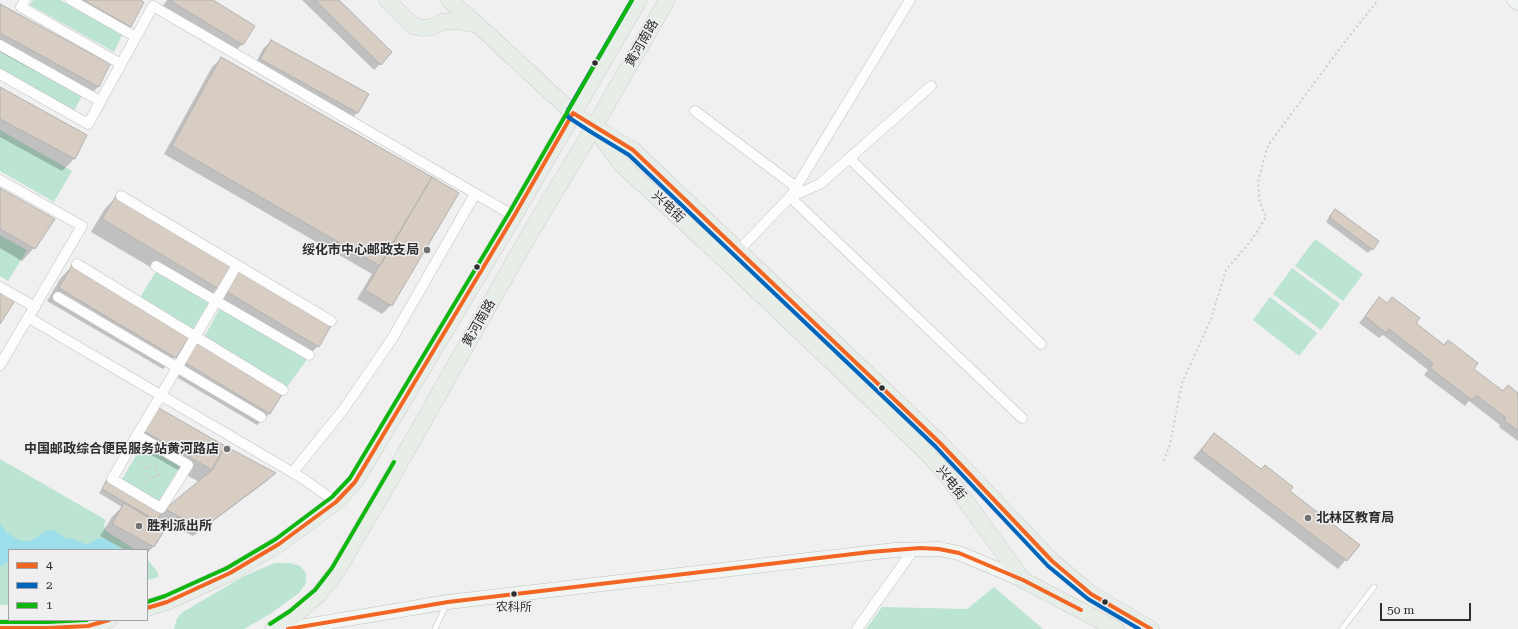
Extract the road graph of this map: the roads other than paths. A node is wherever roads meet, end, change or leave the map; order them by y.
1 (25, 0) edge
2 (71, 0) edge
3 (387, 0) edge
4 (449, 0) edge
5 (639, 0) edge
6 (667, 0) edge
7 (910, 0) edge
8 (1514, 0) edge
9 (1518, 3) edge
10 (479, 26) junction
11 (136, 37) junction
12 (0, 45) edge
13 (121, 64) junction
14 (0, 74) edge
15 (930, 86) dead end
16 (100, 101) junction
17 (694, 111) dead end
18 (573, 113) junction
19 (594, 127) junction
20 (850, 158) junction
21 (0, 180) edge
22 (796, 187) junction
23 (475, 194) junction
24 (121, 196) dead end
25 (790, 197) junction
26 (514, 216) junction
27 (533, 228) junction
28 (738, 251) junction
29 (727, 262) junction
30 (76, 264) dead end
31 (237, 265) junction
32 (156, 266) dead end
33 (0, 287) edge
34 (58, 297) dead end
35 (216, 301) junction
36 (35, 307) junction
37 (29, 318) junction
38 (331, 321) dead end
39 (196, 336) junction
40 (1041, 344) dead end
41 (309, 355) dead end
42 (0, 365) edge
43 (177, 368) junction
44 (283, 390) dead end
45 (161, 396) junction
46 (261, 417) dead end
47 (1022, 418) dead end
48 (137, 435) junction
49 (293, 472) junction
50 (336, 502) junction
51 (914, 549) junction
52 (1023, 580) junction
53 (1374, 587) dead end
54 (448, 602) junction
55 (148, 608) edge
56 (106, 621) edge
57 (0, 628) edge
58 (273, 629) edge
59 (288, 629) edge
60 (435, 629) edge
61 (857, 629) edge
62 (1116, 629) edge
63 (1151, 629) edge
64 (1342, 629) edge

1 - 13 street
2 - 11 street
3 - 10 main road
4 - 10 main road, 兴电街
5 - 18 main road, 黄河南路
6 - 19 main road, 黄河南路
7 - 22 street
8 - 9 main road
10 - 18 main road, 兴电街
11 - 13 street
11 - 23 street
12 - 16 street
13 - 16 street
14 - 16 street
15 - 20 street
17 - 22 street
18 - 19 main road, 兴电街
18 - 26 main road, 黄河南路
19 - 27 main road, 黄河南路
19 - 28 main road, 兴电街
19 - 29 main road, 兴电街
20 - 25 street
20 - 40 street
21 - 36 street
22 - 25 street
23 - 26 street
23 - 49 street
24 - 31 street
25 - 28 street
25 - 47 street
26 - 27 main road
26 - 50 main road, 黄河南路
27 - 58 main road, 黄河南路
28 - 29 main road
28 - 63 main road, 兴电街
29 - 52 main road, 兴电街
30 - 39 street
31 - 35 street
31 - 38 street
32 - 35 street
33 - 36 street
34 - 43 street
35 - 39 street
35 - 41 street
36 - 37 street
37 - 42 street
37 - 45 street
39 - 43 street
39 - 44 street
43 - 45 street
43 - 46 street
45 - 48 street
45 - 49 street
48 - 48 street
49 - 50 street
50 - 55 main road, 黄河南路
51 - 52 main road
51 - 54 main road
51 - 61 street
52 - 62 main road
53 - 64 lane
54 - 59 main road
54 - 60 lane
56 - 57 main road

